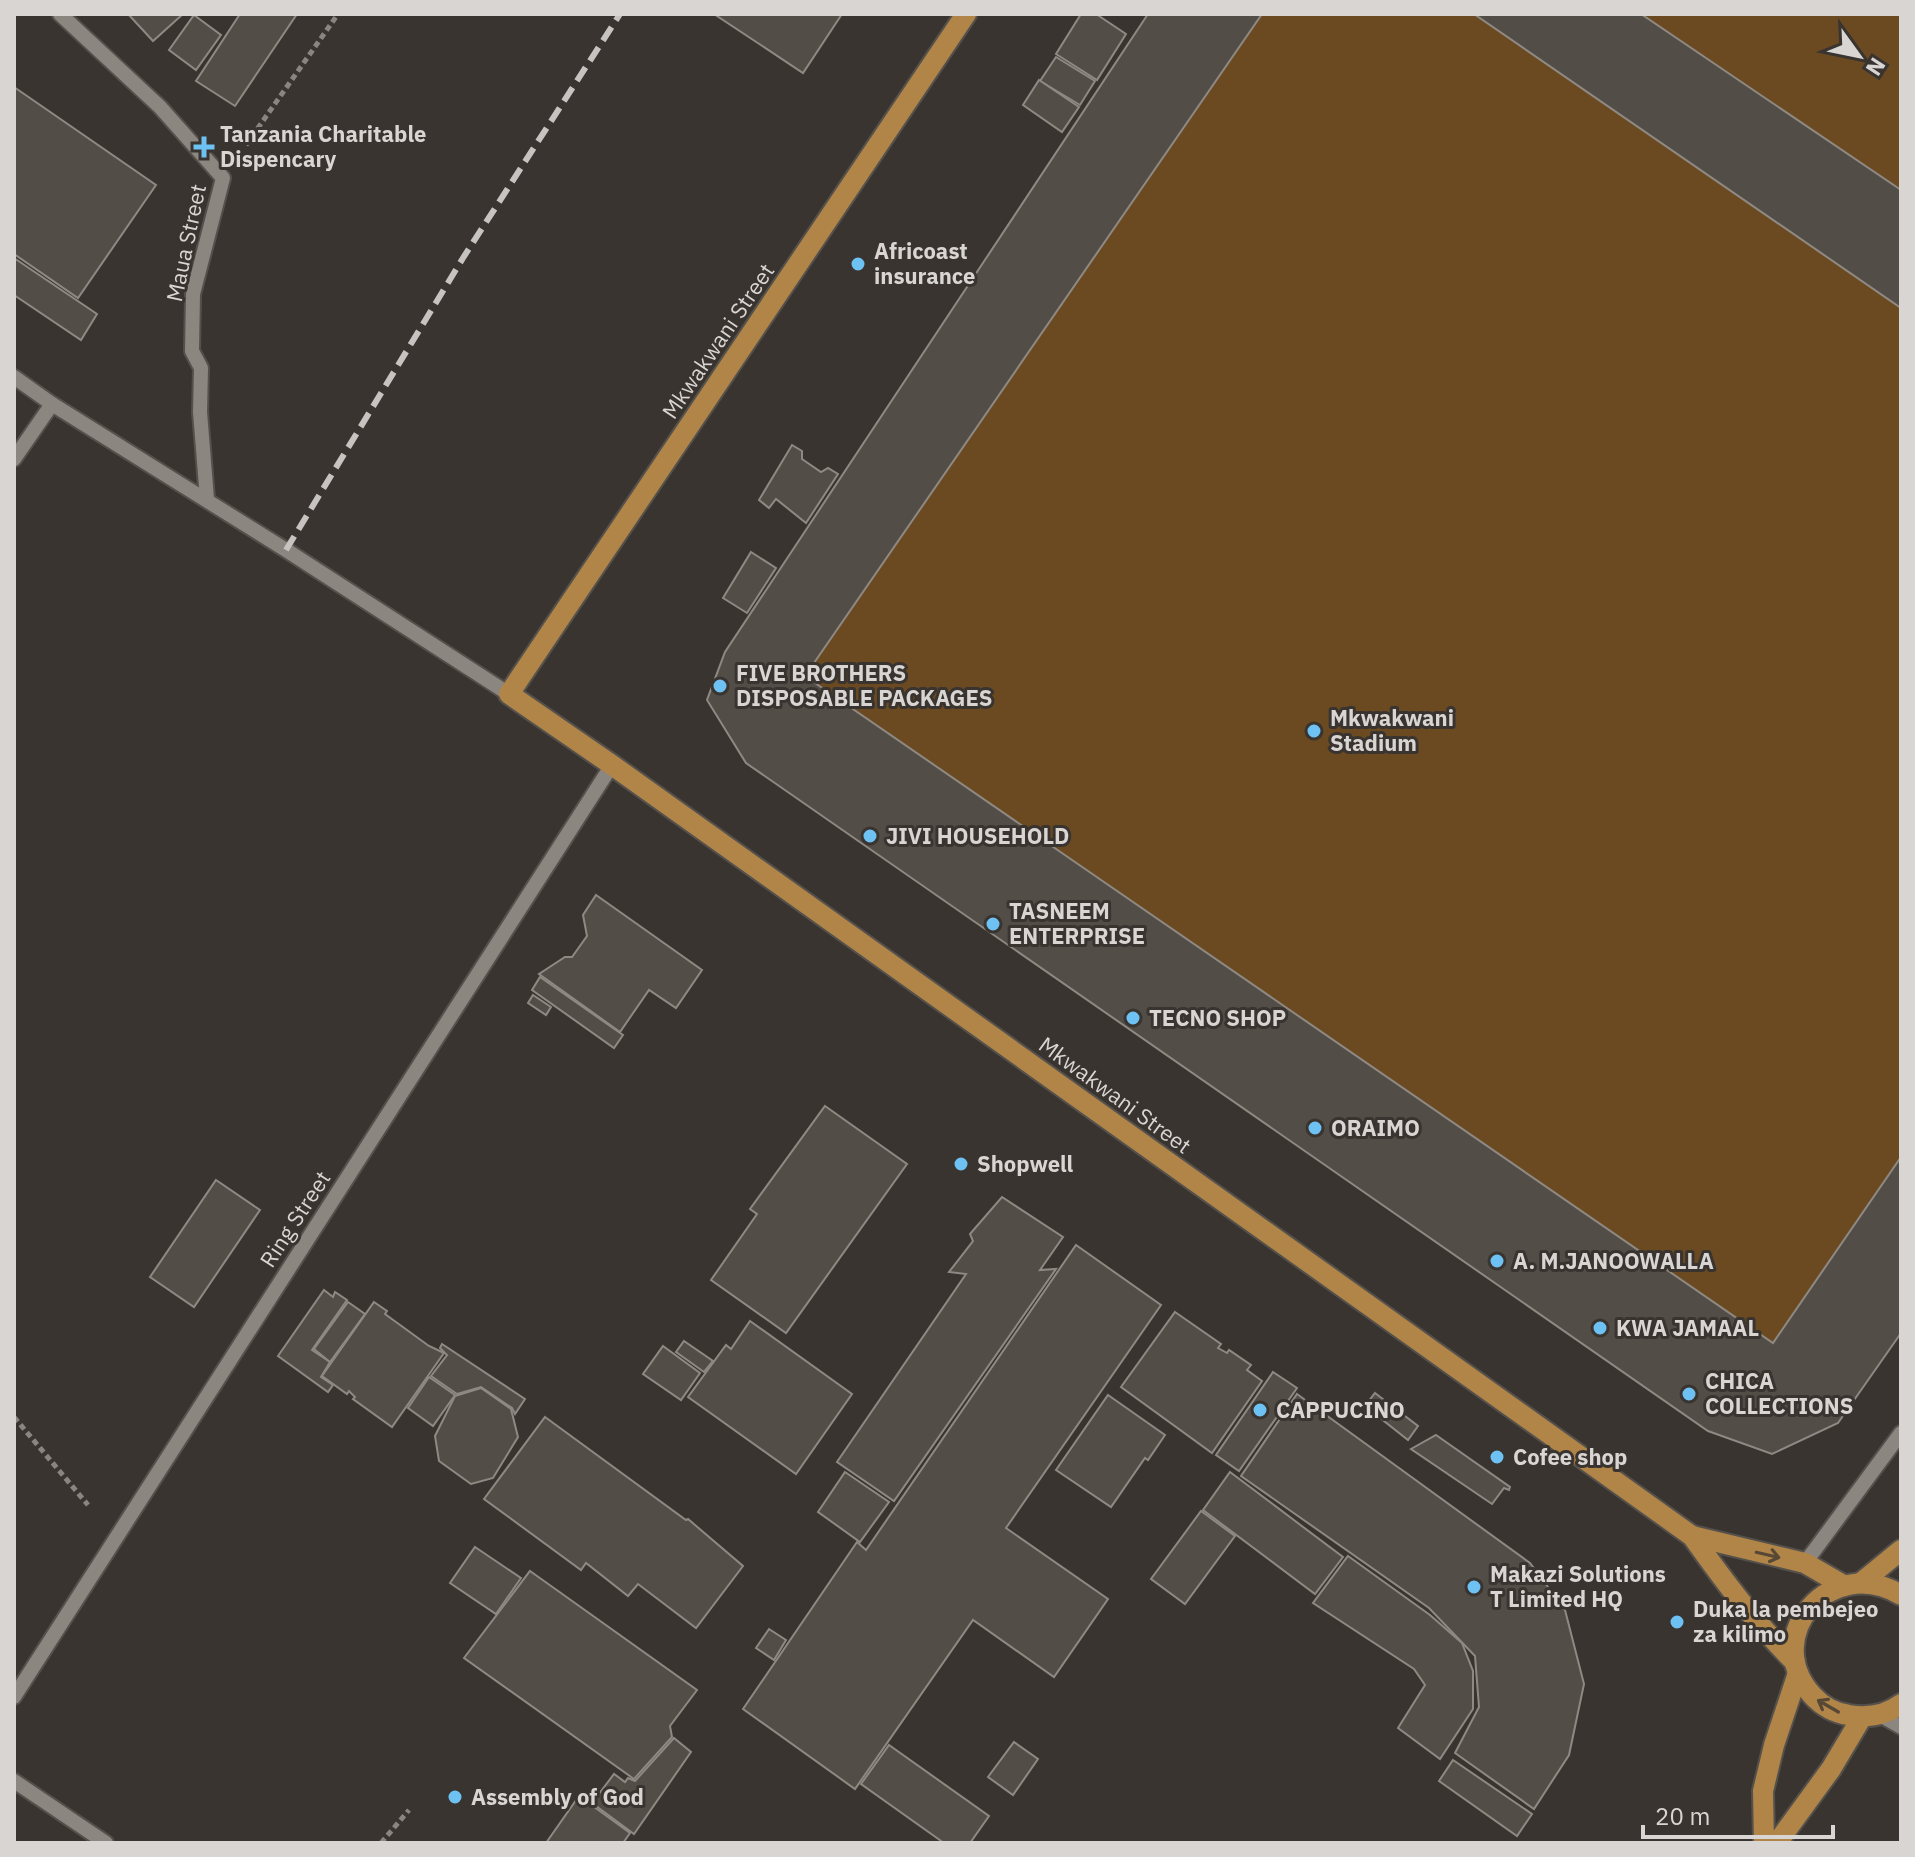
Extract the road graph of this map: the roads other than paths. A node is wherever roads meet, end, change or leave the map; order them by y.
1 (60, 14) edge
2 (966, 14) edge
3 (14, 377) edge
4 (52, 404) junction
5 (14, 459) edge
6 (207, 499) junction
7 (509, 694) junction
8 (612, 765) junction
9 (1901, 1433) edge
10 (1692, 1536) junction
11 (1901, 1550) edge
12 (1805, 1563) junction
13 (1853, 1583) junction
14 (1901, 1595) edge
15 (1797, 1668) junction
16 (14, 1697) edge
17 (1901, 1704) edge
18 (1871, 1716) junction
19 (1901, 1727) edge
20 (14, 1781) edge
21 (106, 1843) edge
22 (1764, 1843) edge
23 (1777, 1843) edge

1 - 6 street, Maua Street
2 - 7 main road, Mkwakwani Street
3 - 4 street, Mkwakwani Street
4 - 5 street
4 - 6 street, Mkwakwani Street
6 - 7 street, Mkwakwani Street
7 - 8 main road, Mkwakwani Street
8 - 10 main road, Mkwakwani Street
8 - 16 street, Ring Street
9 - 12 street
10 -> 12 main road, Mkwakwani Street
10 - 15 main road, Mkwakwani Street
11 - 13 main road
12 - 13 main road, Mkwakwani Street
13 - 14 main road, Mkwakwani Street
13 - 15 main road
18 -> 15 main road, Mkwakwani Street
15 - 22 main road
17 - 18 main road
18 - 19 street
18 - 23 main road
20 - 21 street

